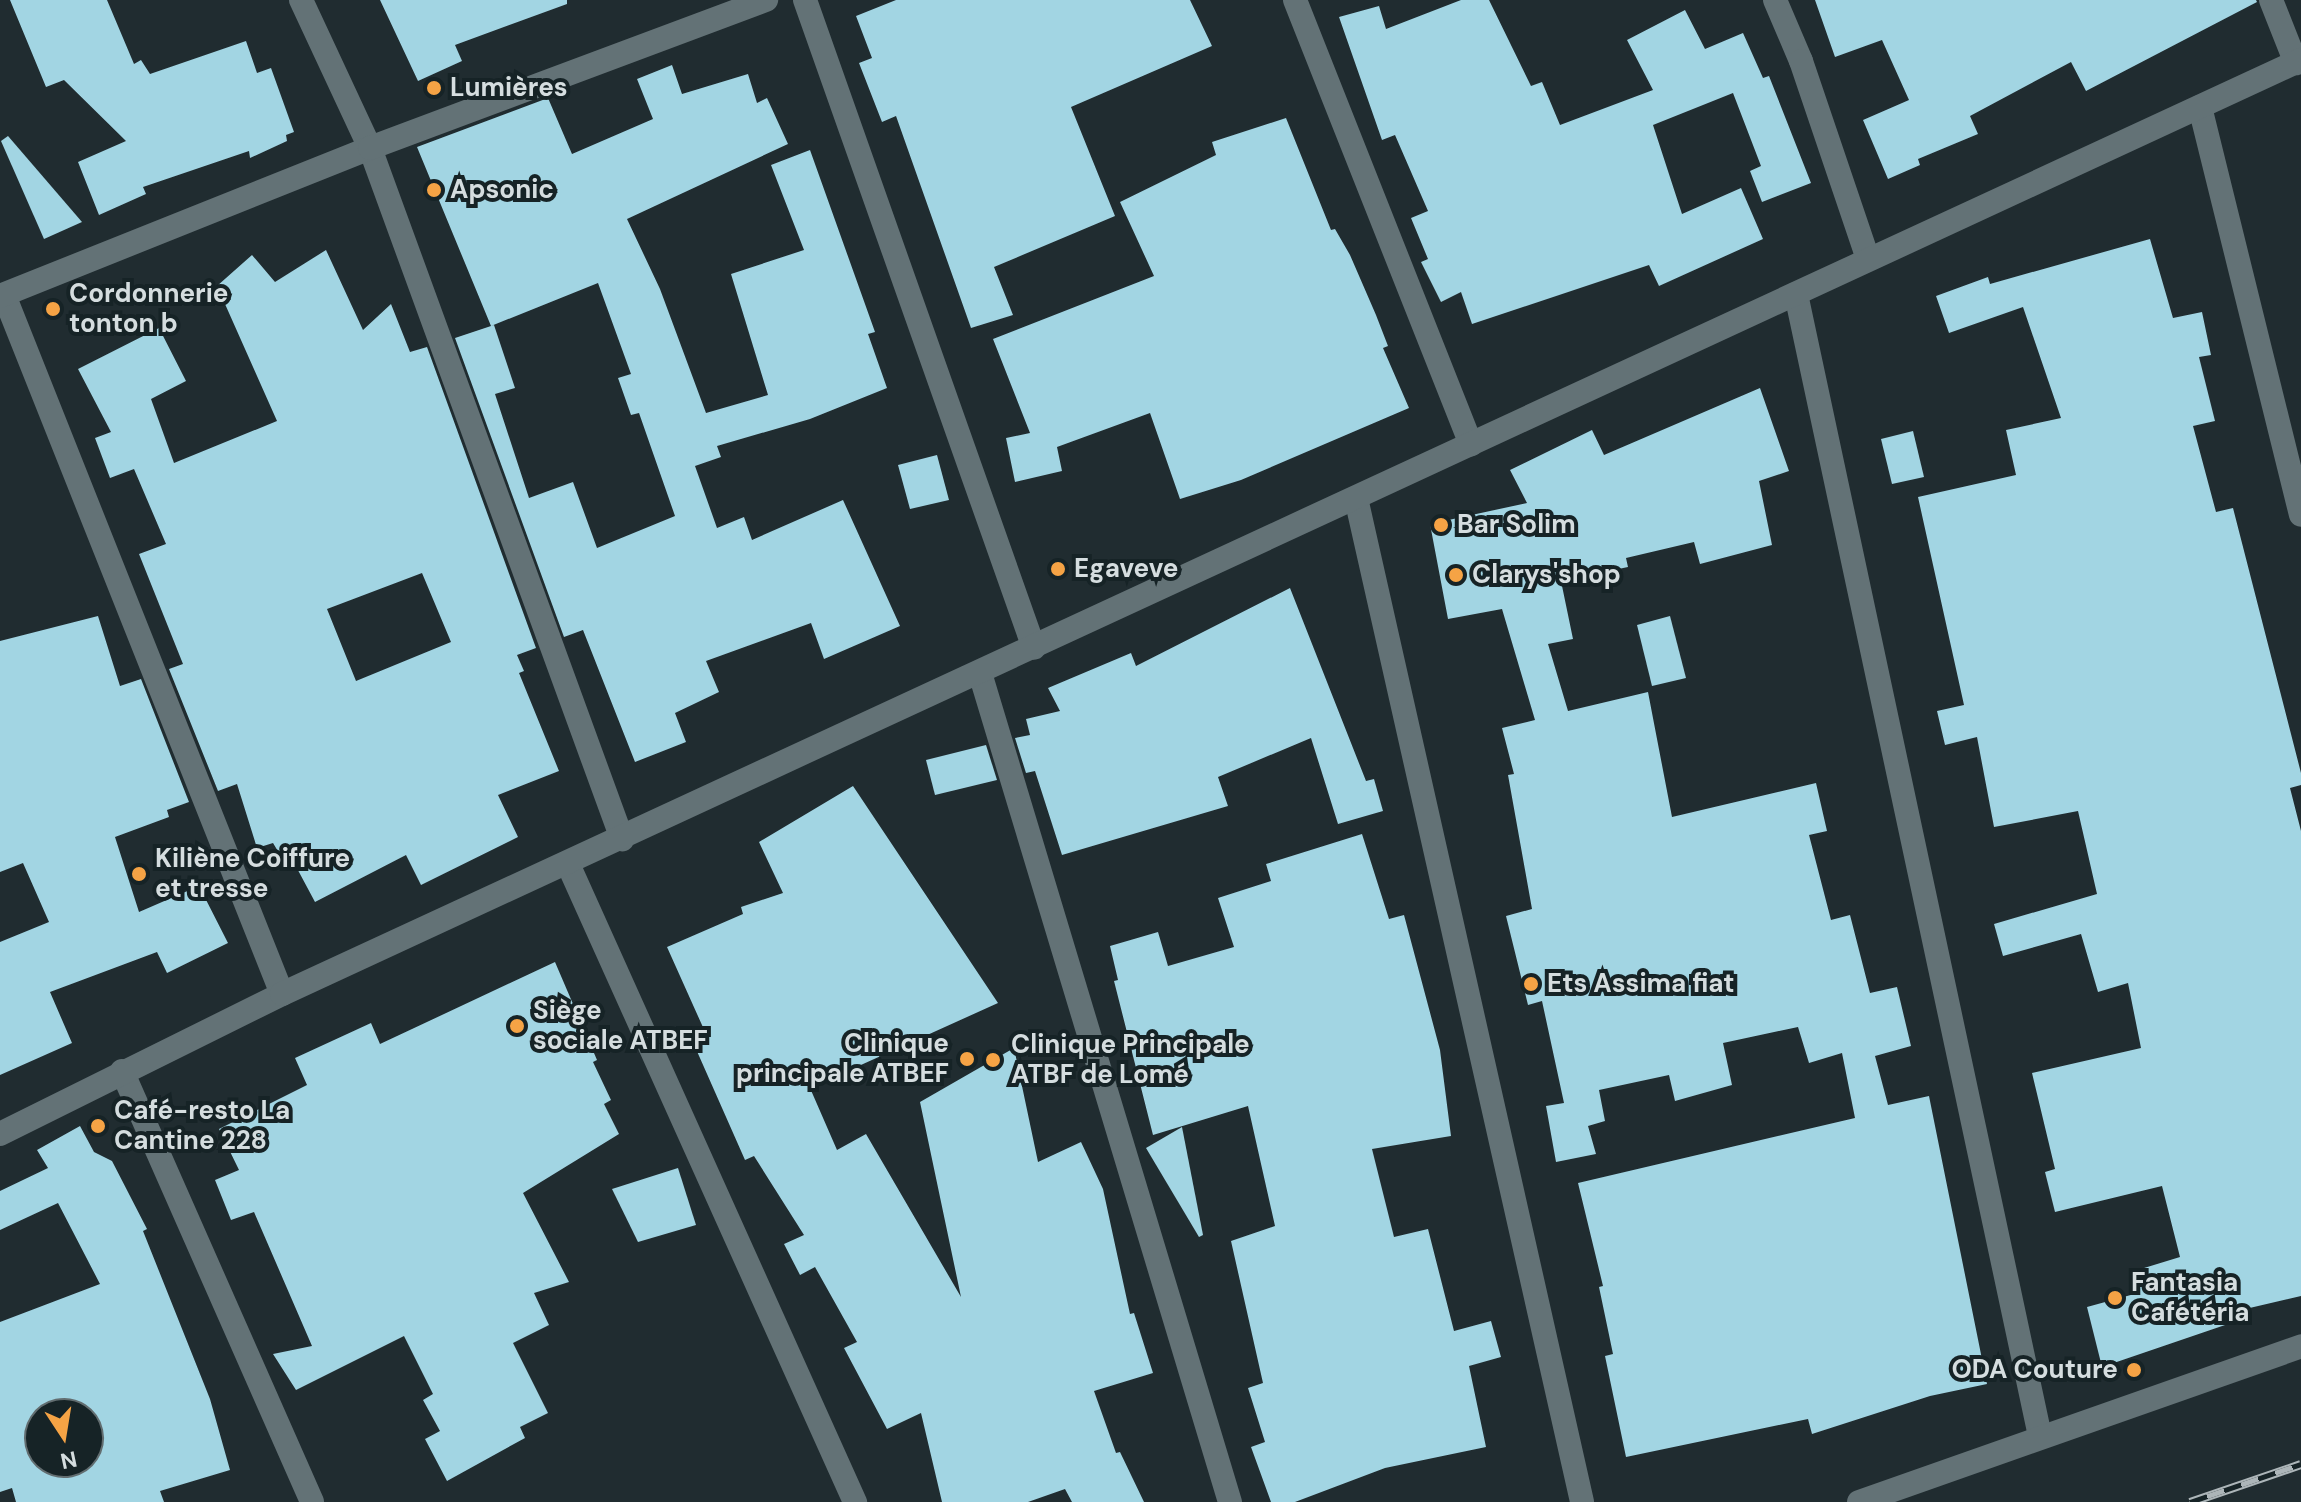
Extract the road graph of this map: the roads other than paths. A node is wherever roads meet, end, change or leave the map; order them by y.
1 (301, 0) edge
2 (766, 0) edge
3 (805, 0) edge
4 (1295, 0) edge
5 (1775, 0) edge
6 (2271, 0) edge
7 (2298, 62) edge
8 (2200, 107) junction
9 (370, 148) junction
10 (1868, 259) junction
11 (1796, 294) junction
12 (2, 296) edge
13 (1471, 444) junction
14 (2295, 462) edge
15 (1356, 498) junction
16 (2301, 515) edge
17 (1034, 648) junction
18 (980, 673) junction
19 (622, 839) junction
20 (568, 864) junction
21 (282, 994) junction
22 (122, 1071) junction
23 (0, 1134) edge
24 (2301, 1346) edge
25 (2040, 1436) junction
26 (312, 1502) edge
27 (855, 1502) edge
28 (1230, 1502) edge
29 (1582, 1502) edge
30 (1859, 1502) edge

1 - 9 street
2 - 9 street
3 - 17 street
4 - 13 street
5 - 10 street
6 - 7 street
7 - 8 street
8 - 10 street
8 - 14 street
9 - 12 street
9 - 19 street
10 - 11 street
11 - 13 street
11 - 25 street
12 - 21 street
13 - 15 street
14 - 16 street
15 - 17 street
15 - 29 street
17 - 18 street
18 - 19 street
18 - 28 street
19 - 20 street
20 - 21 street
20 - 27 street
21 - 22 street
22 - 23 street
22 - 26 street
24 - 25 street
25 - 30 street

